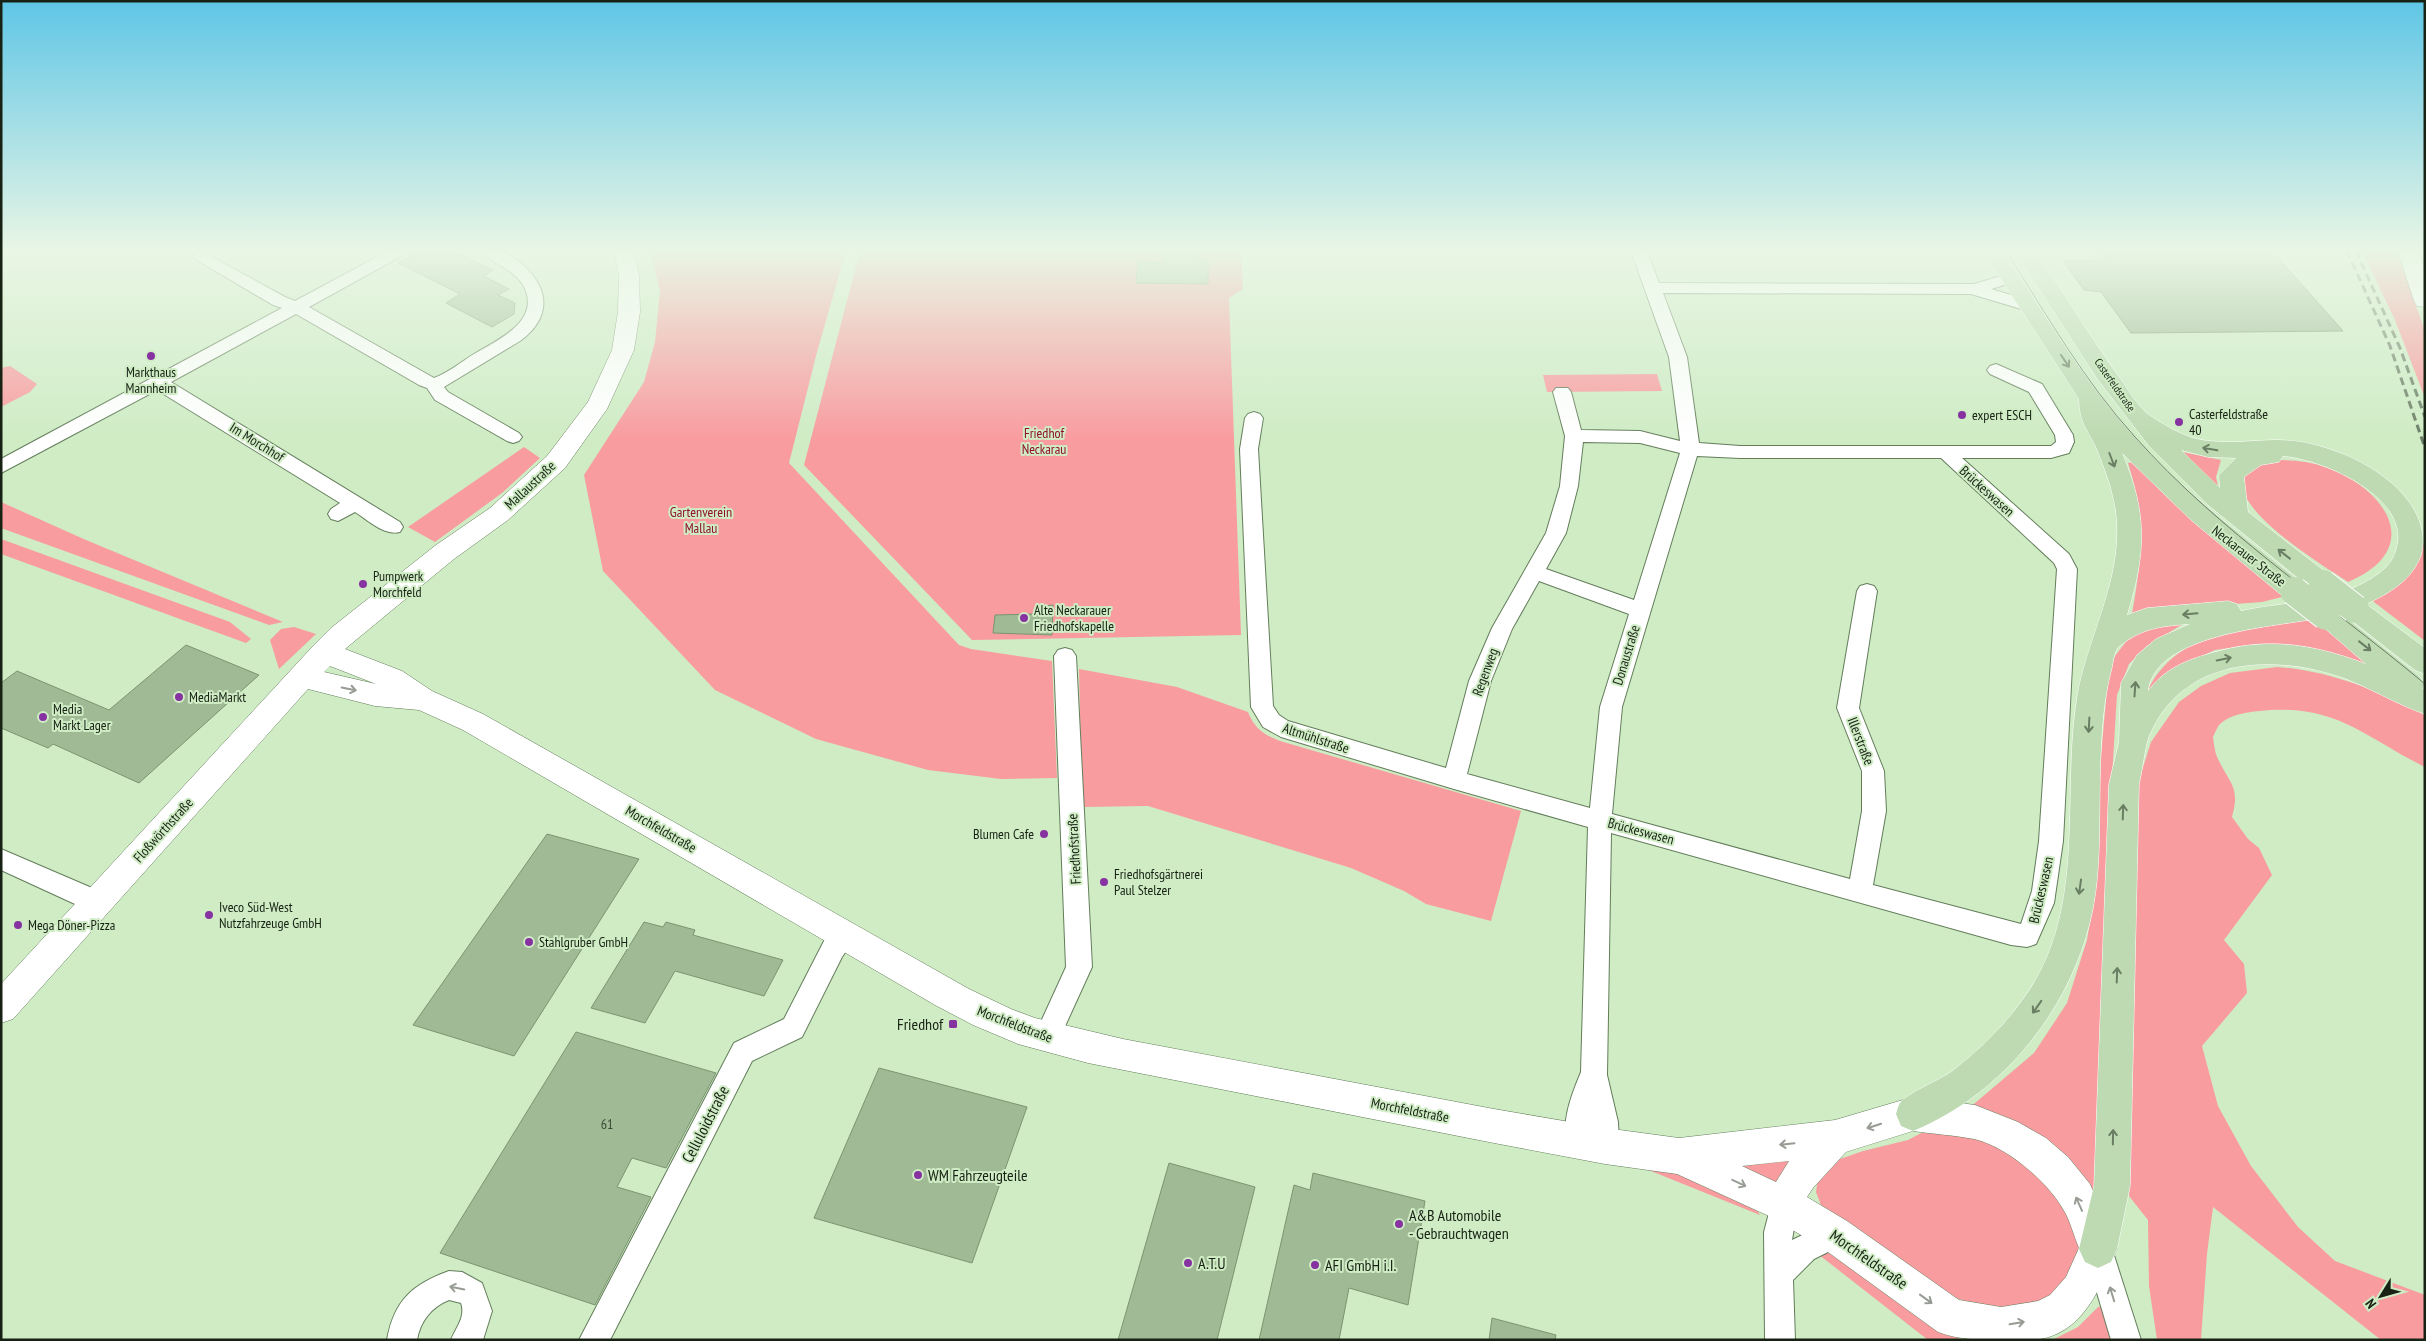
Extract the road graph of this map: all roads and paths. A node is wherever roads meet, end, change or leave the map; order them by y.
1 (285, 314) edge
2 (308, 314) edge
3 (532, 314) edge
4 (629, 314) edge
5 (1661, 314) edge
6 (2033, 314) edge
7 (2067, 314) edge
8 (1996, 370) dead end
9 (158, 382) junction
10 (434, 384) junction
11 (1562, 392) dead end
12 (2090, 398) junction
13 (1254, 418) dead end
14 (2139, 419) junction
15 (1574, 436) junction
16 (513, 437) dead end
17 (1690, 448) junction
18 (1946, 452) junction
19 (1, 467) edge
20 (355, 503) junction
21 (338, 514) dead end
22 (2236, 515) junction
23 (393, 526) dead end
24 (1534, 572) junction
25 (1867, 591) dead end
26 (1640, 610) junction
27 (2104, 643) junction
28 (324, 652) junction
29 (1065, 656) dead end
30 (2425, 663) edge
31 (302, 676) junction
32 (2425, 697) edge
33 (422, 699) junction
34 (2425, 702) edge
35 (2134, 738) junction
36 (1454, 780) junction
37 (1600, 820) junction
38 (1, 859) edge
39 (1860, 891) junction
40 (97, 902) junction
41 (845, 935) junction
42 (1, 1008) edge
43 (1048, 1037) junction
44 (1913, 1114) junction
45 (1835, 1138) junction
46 (1592, 1143) junction
47 (1679, 1156) junction
48 (1784, 1204) junction
49 (1834, 1234) junction
50 (2098, 1248) junction
51 (1780, 1274) junction
52 (1966, 1329) edge
53 (402, 1340) edge
54 (466, 1340) edge
55 (594, 1340) edge
56 (1780, 1340) edge
57 (2126, 1340) edge

1 - 9 street
2 - 10 street
3 - 10 street
4 - 28 main road, Mallaustraße
5 - 17 street, Donaustraße
6 -> 12 main road
7 - 14 main road, Casterfeldstraße
8 - 18 street, Brückeswasen
9 - 19 street
9 - 20 street, Im Morchhof
10 - 16 street
11 - 15 street, Regenweg
12 -> 27 main road
12 -> 32 main road, Neckarauer Straße, bridge
13 - 36 street, Altmühlstraße
14 - 22 main road, Neckarauer Straße
35 -> 14 main road
15 - 17 street
15 - 24 street, Regenweg
17 - 18 street, Brückeswasen
17 - 26 street, Donaustraße
18 - 39 street, Brückeswasen
20 - 21 street
20 - 23 street, Im Morchhof
22 -> 27 main road
30 -> 22 main road, Neckarauer Straße, bridge
24 - 26 street
24 - 36 street, Regenweg
25 - 39 street, Illerstraße
26 - 37 street, Donaustraße
27 -> 44 main road
28 - 31 main road, Floßwörthstraße
28 - 33 main road, Morchfeldstraße
29 - 43 street, Friedhofstraße
31 -> 33 main road, Morchfeldstraße
31 - 40 main road, Floßwörthstraße
33 - 41 main road, Morchfeldstraße
35 -> 34 main road
50 -> 35 main road
36 - 37 street, Altmühlstraße
37 - 39 street, Brückeswasen
37 - 46 street, Donaustraße
38 - 40 street
40 - 42 main road, Floßwörthstraße
41 - 43 main road, Morchfeldstraße
41 - 55 street, Celluloidstraße
43 - 46 main road, Morchfeldstraße
44 -> 45 main road, Morchfeldstraße
50 -> 44 main road, Morchfeldstraße
45 -> 47 main road, Morchfeldstraße
45 - 48 main road, Morchfeldstraße
46 - 47 main road, Morchfeldstraße
47 -> 48 main road, Morchfeldstraße
48 - 49 main road, Morchfeldstraße
48 - 51 street
49 - 51 street
49 -> 52 main road, Morchfeldstraße
52 -> 50 main road, Morchfeldstraße
57 -> 50 street, Morchfeldstraße
51 - 56 street
54 -> 53 street

